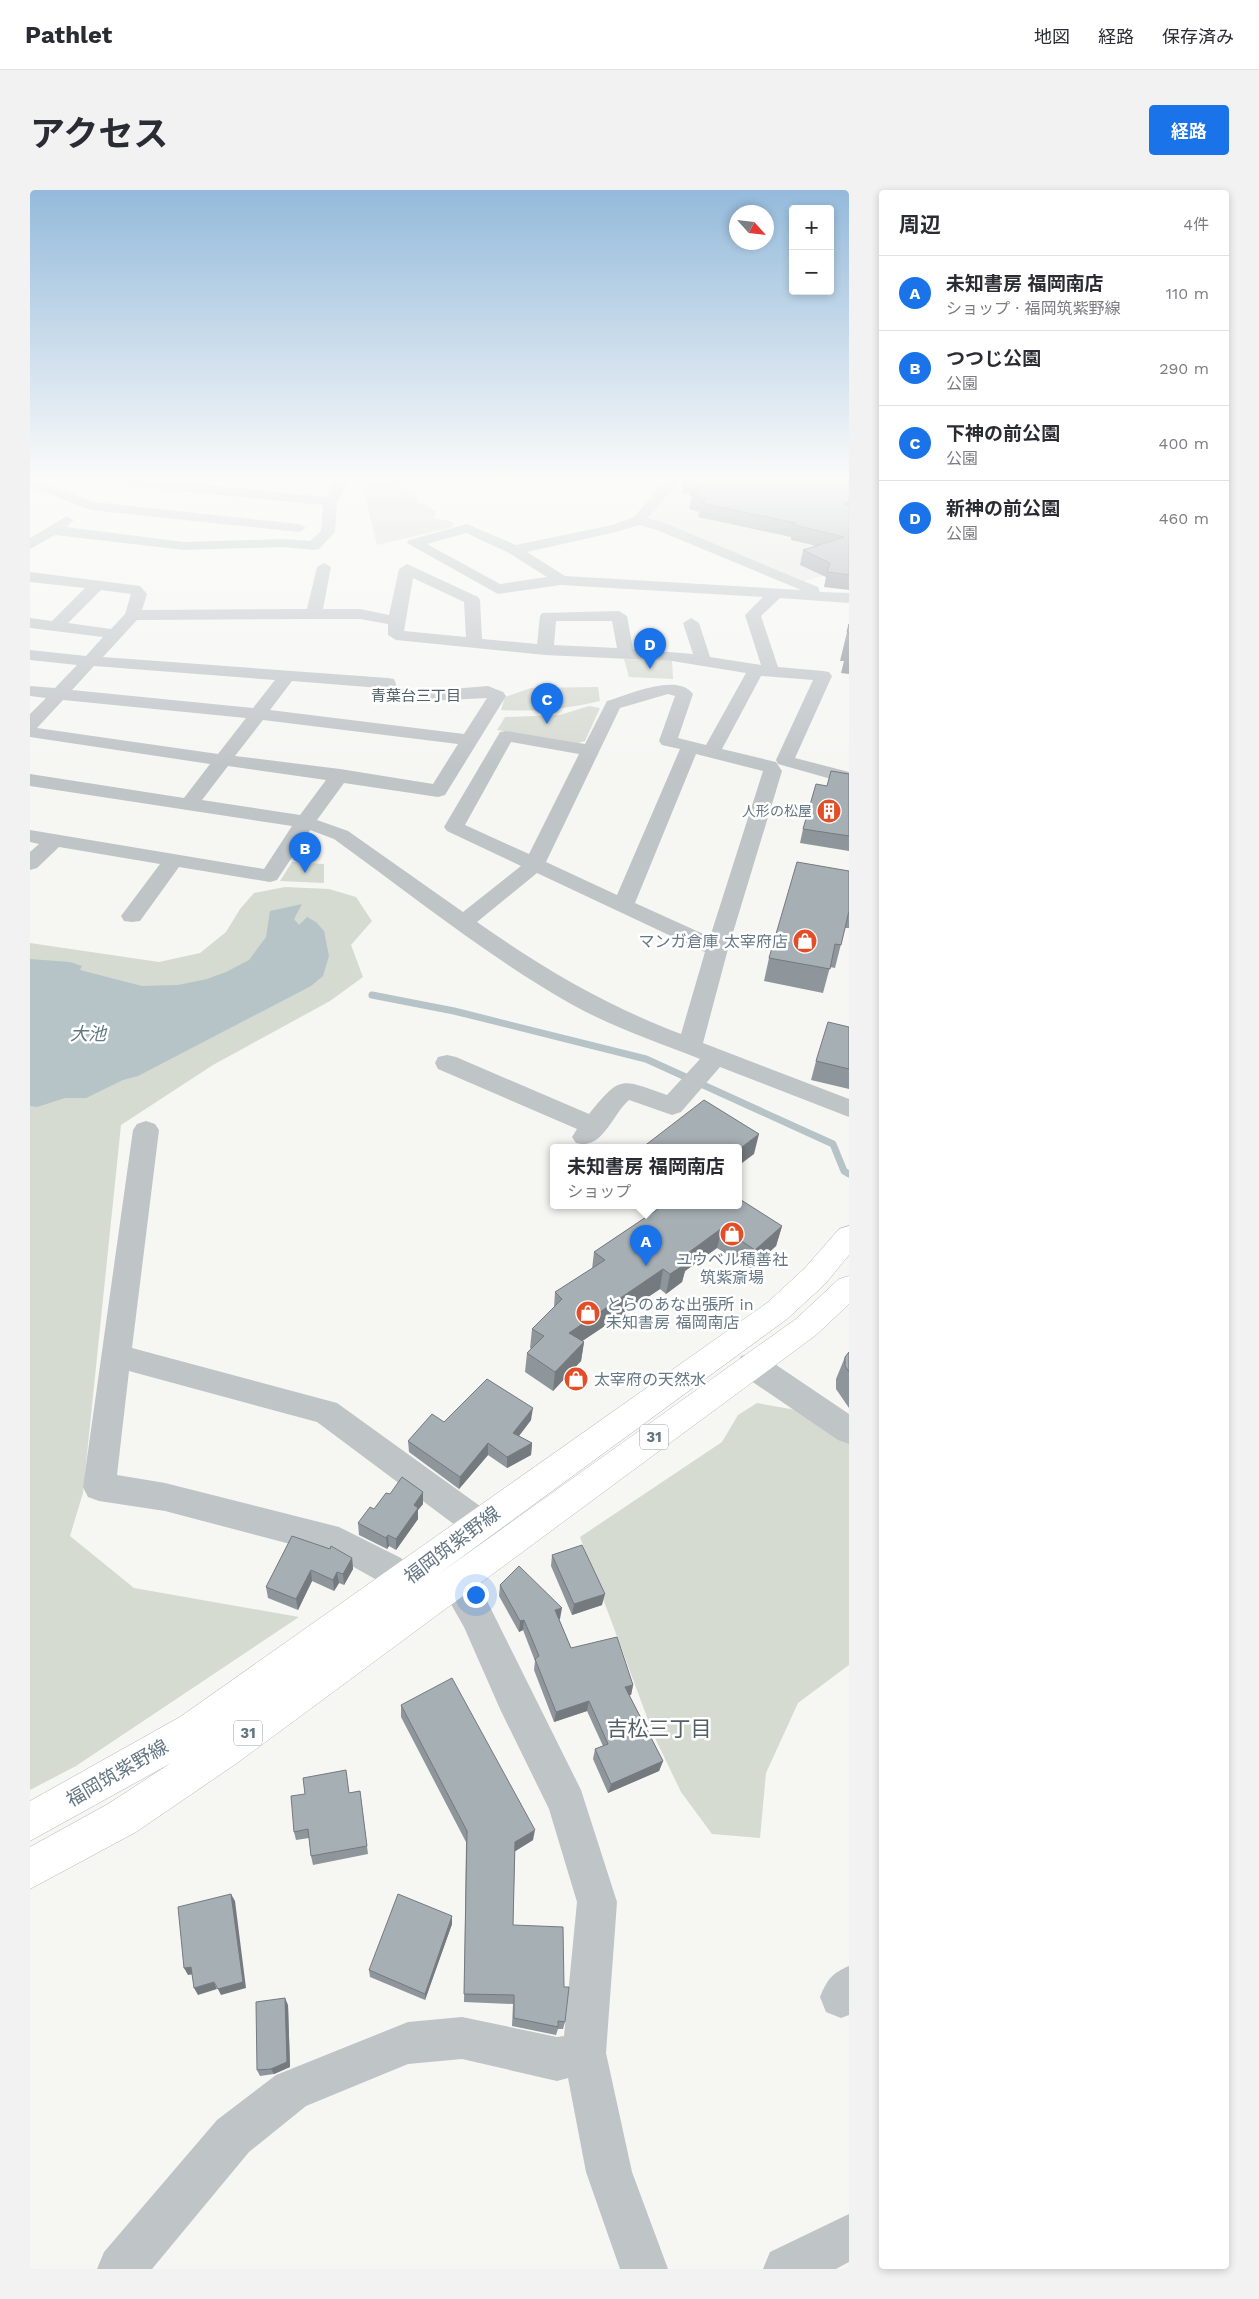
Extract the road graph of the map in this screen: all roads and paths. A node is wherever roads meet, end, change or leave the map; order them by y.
1 (323, 574) edge
2 (406, 574) edge
3 (418, 574) edge
4 (471, 574) edge
5 (552, 574) edge
6 (776, 574) edge
7 (562, 580) junction
8 (33, 581) edge
9 (98, 584) junction
10 (776, 594) junction
11 (825, 596) junction
12 (849, 598) edge
13 (133, 615) junction
14 (314, 615) junction
15 (396, 621) junction
16 (30, 623) edge
17 (691, 623) dead end
18 (56, 626) junction
19 (114, 634) junction
20 (474, 644) junction
21 (545, 650) junction
22 (626, 654) junction
23 (30, 655) edge
24 (703, 660) junction
25 (88, 661) junction
26 (764, 670) junction
27 (288, 675) junction
28 (30, 691) edge
29 (58, 694) junction
30 (258, 714) junction
31 (30, 724) edge
32 (30, 732) edge
33 (470, 740) junction
34 (690, 747) junction
35 (592, 751) junction
36 (712, 751) junction
37 (224, 759) junction
38 (340, 775) junction
39 (849, 778) edge
40 (30, 780) edge
41 (189, 804) junction
42 (305, 822) junction
43 (30, 836) edge
44 (54, 840) junction
45 (174, 860) junction
46 (30, 864) edge
47 (534, 865) junction
48 (623, 905) junction
49 (132, 916) dead end
50 (464, 922) junction
51 (717, 949) junction
52 (690, 1046) junction
53 (716, 1057) junction
54 (447, 1063) dead end
55 (849, 1108) edge
56 (146, 1130) dead end
57 (849, 1236) edge
58 (849, 1288) edge
59 (117, 1356) junction
60 (752, 1366) junction
61 (849, 1431) edge
62 (479, 1524) junction
63 (447, 1568) junction
64 (402, 1582) junction
65 (30, 1822) edge
66 (30, 1869) edge
67 (584, 2053) junction
68 (849, 2237) edge
69 (120, 2269) edge
70 (644, 2269) edge
71 (787, 2269) edge

1 - 14 street
2 - 15 street
3 - 20 street
4 - 7 street
5 - 7 street
6 - 11 street
7 - 10 street
8 - 9 street
9 - 13 street
9 - 18 street
10 - 11 street
10 - 26 street
11 - 12 street
13 - 14 street
13 - 19 street
14 - 15 street
15 - 20 street
16 - 18 street
17 - 24 street
18 - 19 street
19 - 25 street
20 - 21 street
21 - 22 street
21 - 22 street
22 - 24 street
23 - 25 street
24 - 26 street
25 - 27 street
25 - 29 street
26 - 36 street
26 - 39 street
27 - 30 street
27 - 33 street
28 - 29 street
29 - 30 street
29 - 31 street
30 - 33 street
30 - 37 street
32 - 37 street
33 - 38 street
34 - 35 street
34 - 36 street
34 - 48 street
35 - 47 street
35 - 47 street
36 - 51 street
37 - 38 street
37 - 41 street
38 - 42 street
40 - 41 street
41 - 42 street
42 - 45 street
42 - 50 street
43 - 44 street
44 - 45 street
44 - 46 street
45 - 49 street
47 - 48 street
47 - 50 street
48 - 51 street
50 - 52 street
51 - 52 street
52 - 53 street
53 - 54 street
53 - 55 street
56 - 59 street
57 - 62 main road, 福岡筑紫野線 / 31
58 - 60 main road, 福岡筑紫野線 / 31
59 - 62 street
59 - 64 street
60 - 61 street
60 - 63 main road, 福岡筑紫野線 / 31
62 - 63 main road, 福岡筑紫野線 / 31
63 - 64 main road, 福岡筑紫野線 / 31
63 - 66 main road, 福岡筑紫野線 / 31
63 - 67 street
64 - 65 main road, 福岡筑紫野線 / 31
67 - 69 street
67 - 70 street
68 - 71 street

